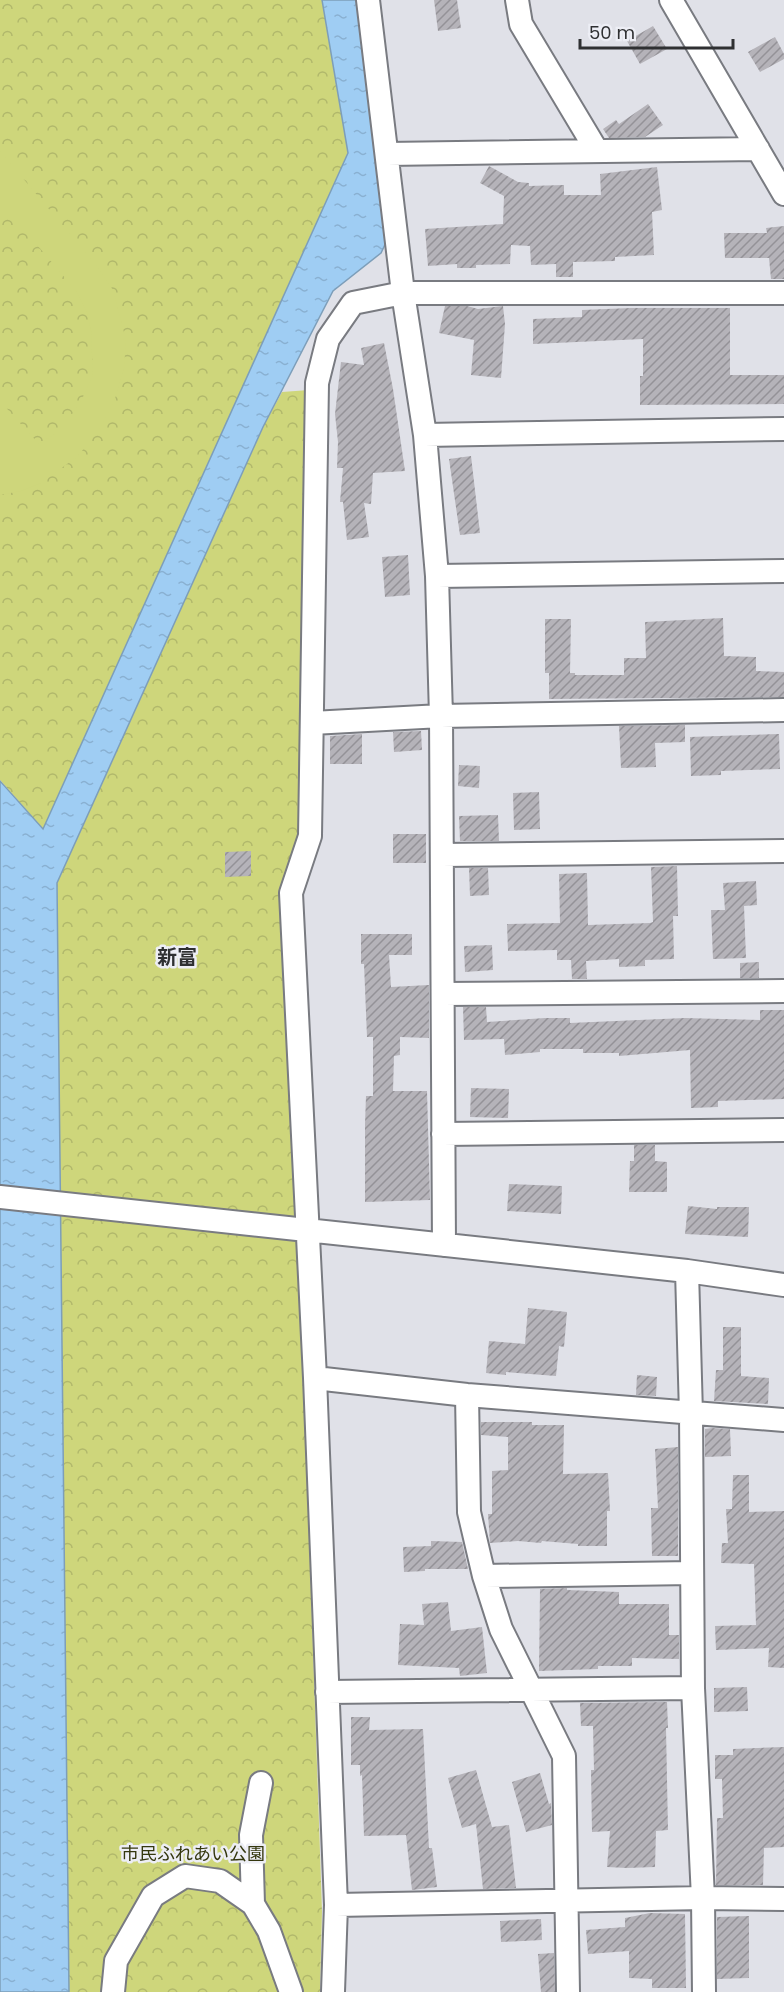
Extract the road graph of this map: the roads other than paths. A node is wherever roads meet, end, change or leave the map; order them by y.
1 (368, 0) edge
2 (517, 0) edge
3 (671, 0) edge
4 (758, 149) junction
5 (597, 151) junction
6 (387, 154) junction
7 (784, 194) edge
8 (404, 293) junction
9 (784, 293) edge
10 (784, 429) edge
11 (425, 435) junction
12 (784, 571) edge
13 (437, 576) junction
14 (784, 710) edge
15 (441, 716) junction
16 (312, 723) junction
17 (784, 851) edge
18 (442, 855) junction
19 (784, 992) edge
20 (442, 994) junction
21 (784, 1130) edge
22 (443, 1134) junction
23 (0, 1197) edge
24 (308, 1231) junction
25 (444, 1245) junction
26 (687, 1271) junction
27 (784, 1284) edge
28 (315, 1378) junction
29 (467, 1395) junction
30 (691, 1414) junction
31 (784, 1420) edge
32 (692, 1573) junction
33 (484, 1576) junction
34 (693, 1688) junction
35 (531, 1691) junction
36 (327, 1692) junction
37 (261, 1783) dead end
38 (703, 1898) junction
39 (784, 1899) edge
40 (567, 1901) junction
41 (253, 1904) junction
42 (336, 1905) junction
43 (113, 1992) edge
44 (291, 1992) edge
45 (333, 1992) edge
46 (568, 1992) edge
47 (704, 1992) edge

1 - 6 street
2 - 5 street
3 - 4 street
4 - 5 street
4 - 7 street
5 - 6 street
6 - 8 street
8 - 9 street
8 - 11 street
8 - 16 street
10 - 11 street
11 - 13 street
12 - 13 street
13 - 15 street
14 - 15 street
15 - 16 street
15 - 18 street
16 - 24 street
17 - 18 street
18 - 20 street
19 - 20 street
20 - 22 street
21 - 22 street
22 - 25 street
23 - 24 street
24 - 25 street
24 - 28 street
25 - 26 street
26 - 27 street
26 - 30 street
28 - 29 street
28 - 36 street
29 - 30 street
29 - 33 street
30 - 31 street
30 - 32 street
32 - 33 street
32 - 34 street
33 - 35 street
34 - 35 street
34 - 38 street
35 - 36 street
35 - 40 street
36 - 42 street
37 - 41 street
38 - 39 street
38 - 40 street
38 - 47 street
40 - 42 street
40 - 46 street
41 - 43 street
41 - 44 street
42 - 45 street

